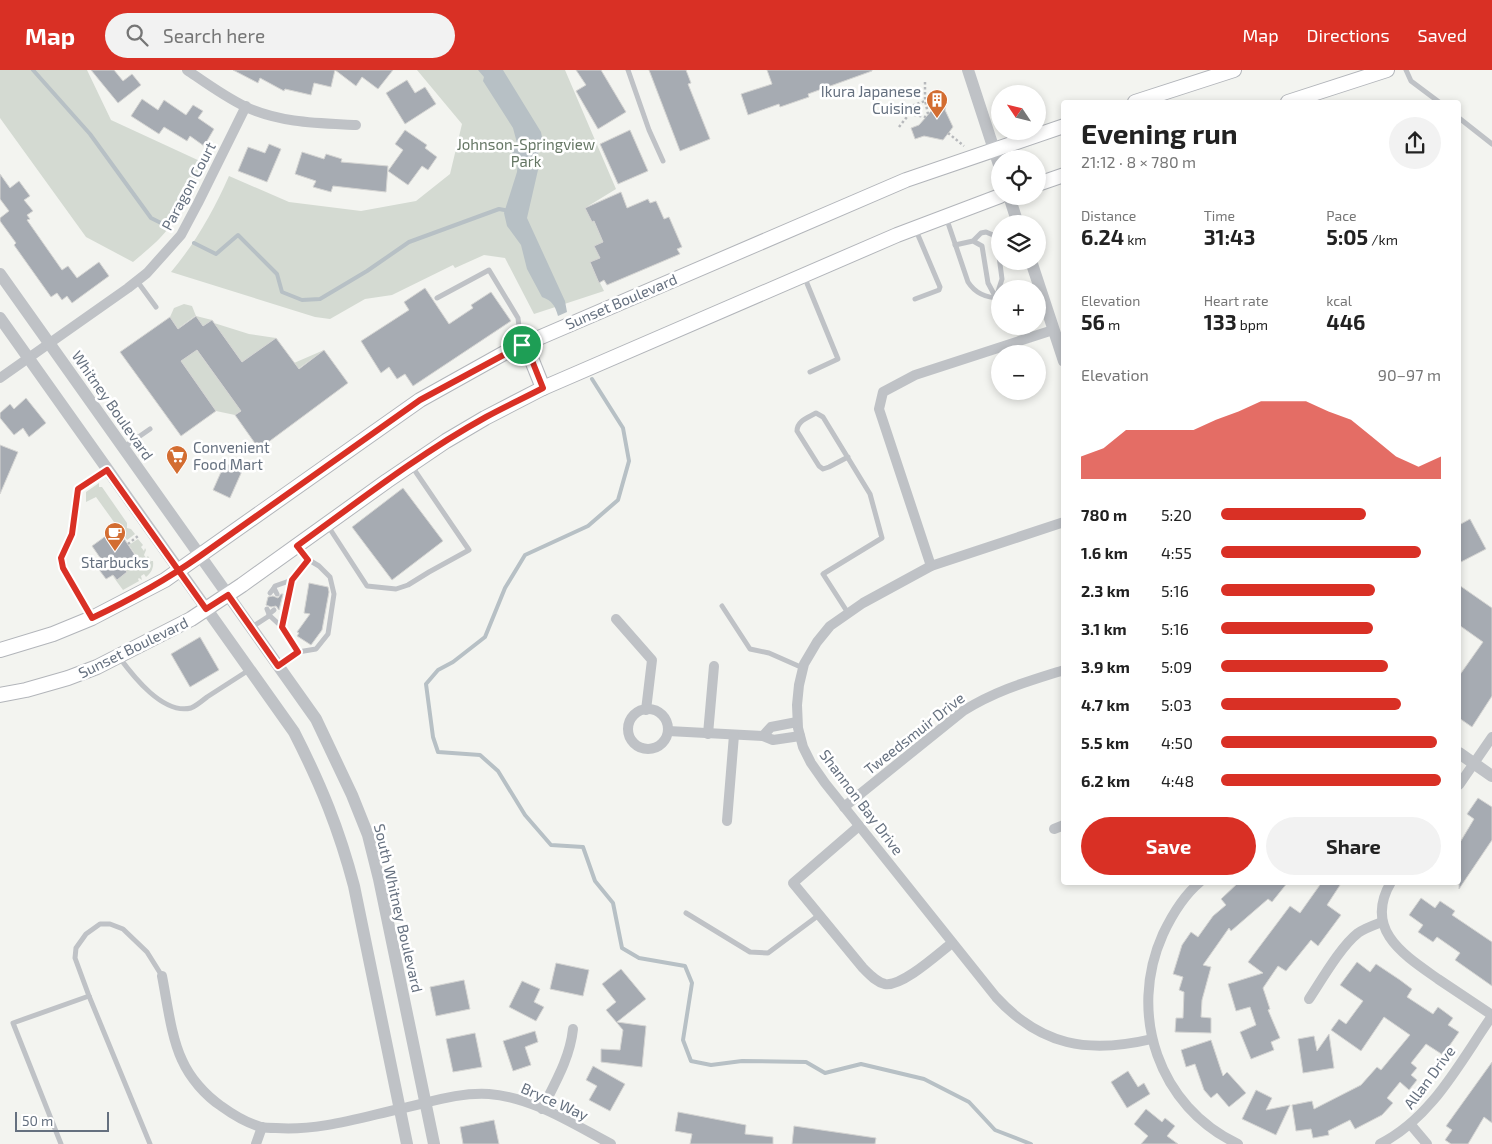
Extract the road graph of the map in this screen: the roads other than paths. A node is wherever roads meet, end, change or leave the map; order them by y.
1 (187, 70) edge
2 (628, 70) edge
3 (968, 70) edge
4 (1234, 70) edge
5 (1387, 70) edge
6 (1406, 70) edge
7 (1141, 100) edge
8 (1294, 100) edge
9 (1436, 100) edge
10 (246, 106) junction
11 (1461, 120) edge
12 (356, 125) dead end
13 (1061, 127) edge
14 (1492, 144) edge
15 (994, 149) junction
16 (662, 161) dead end
17 (1061, 176) edge
18 (1046, 181) edge
19 (991, 199) edge
20 (946, 216) junction
21 (915, 228) junction
22 (973, 241) junction
23 (956, 245) junction
24 (0, 274) edge
25 (803, 275) junction
26 (1002, 280) edge
27 (136, 281) junction
28 (991, 288) edge
29 (991, 297) edge
30 (437, 298) dead end
31 (915, 299) dead end
32 (156, 307) dead end
33 (1046, 310) edge
34 (0, 318) edge
35 (1054, 330) junction
36 (49, 343) junction
37 (523, 344) junction
38 (1061, 352) edge
39 (28, 358) junction
40 (810, 372) dead end
41 (0, 378) edge
42 (543, 388) junction
43 (150, 429) dead end
44 (124, 448) junction
45 (848, 456) junction
46 (411, 465) junction
47 (107, 470) junction
48 (1061, 523) edge
49 (327, 524) junction
50 (297, 546) junction
51 (200, 556) junction
52 (308, 560) junction
53 (931, 566) junction
54 (179, 571) junction
55 (292, 580) junction
56 (277, 594) dead end
57 (228, 595) junction
58 (722, 606) dead end
59 (206, 609) junction
60 (848, 613) junction
61 (92, 618) junction
62 (616, 620) dead end
63 (252, 627) junction
64 (282, 627) junction
65 (0, 650) edge
66 (298, 652) junction
67 (119, 657) junction
68 (278, 666) junction
69 (714, 666) dead end
70 (804, 668) junction
71 (249, 670) junction
72 (1061, 671) edge
73 (0, 695) edge
74 (646, 710) junction
75 (798, 722) junction
76 (668, 731) junction
77 (708, 734) junction
78 (734, 735) junction
79 (763, 736) junction
80 (800, 736) junction
81 (1492, 737) edge
82 (1461, 754) edge
83 (1474, 763) junction
84 (1492, 776) edge
85 (1461, 782) edge
86 (844, 807) junction
87 (727, 821) dead end
88 (859, 826) junction
89 (1195, 885) edge
90 (1390, 885) edge
91 (686, 913) dead end
92 (819, 915) junction
93 (1382, 922) junction
94 (952, 943) junction
95 (162, 976) joint
96 (89, 996) junction
97 (1309, 1000) dead end
98 (1492, 1015) edge
99 (574, 1029) dead end
100 (1152, 1039) junction
101 (426, 1103) junction
102 (400, 1109) junction
103 (542, 1109) junction
104 (1411, 1125) junction
105 (262, 1127) junction
106 (61, 1144) edge
107 (150, 1144) edge
108 (256, 1144) edge
109 (407, 1144) edge
110 (434, 1144) edge
111 (611, 1144) edge
112 (1238, 1144) edge
113 (1380, 1144) edge
114 (1427, 1144) edge

1 - 10 street
2 - 16 lane
3 - 15 street
4 - 7 main road
5 - 8 main road
6 - 9 lane
10 - 12 street
10 - 27 street, Paragon Court
11 - 14 lane
13 - 15 main road, Sunset Boulevard
15 - 37 main road, Sunset Boulevard
17 - 18 main road
19 - 20 main road, Sunset Boulevard
20 - 21 main road, Sunset Boulevard
20 - 23 lane
21 - 25 main road, Sunset Boulevard
21 - 31 lane
22 - 23 lane
22 - 26 lane
22 - 28 lane
23 - 29 lane
24 - 36 street, Whitney Boulevard
25 - 40 lane
25 - 42 main road, Sunset Boulevard
27 - 32 lane
27 - 36 street, Paragon Court
30 - 37 lane
33 - 35 street
34 - 39 street
35 - 38 street
35 - 53 street
36 - 39 street, Paragon Court
36 - 44 street, Whitney Boulevard
37 - 42 main road
37 - 51 main road, Sunset Boulevard
39 - 41 street, Paragon Court
39 - 47 street
42 - 46 main road, Sunset Boulevard
43 - 44 lane
44 - 51 street, Whitney Boulevard
45 - 45 lane
45 - 60 lane
46 - 49 main road, Sunset Boulevard
46 - 49 lane
47 - 54 street
47 - 61 lane
48 - 53 street, Shannon Bay Drive
49 - 50 main road, Sunset Boulevard
50 - 52 lane
50 - 57 main road, Sunset Boulevard
51 - 54 main road, Sunset Boulevard
51 - 57 street, Whitney Boulevard
52 - 55 lane
52 - 66 lane
53 - 60 street, Shannon Bay Drive
54 - 59 street
54 - 61 main road, Sunset Boulevard
55 - 56 lane
55 - 64 lane
57 - 59 main road, Sunset Boulevard
57 - 63 street, South Whitney Boulevard
58 - 70 lane
59 - 67 main road, Sunset Boulevard
59 - 71 street
60 - 70 street, Shannon Bay Drive
61 - 65 main road, Sunset Boulevard
62 - 74 street
63 - 64 lane
63 - 68 street, South Whitney Boulevard
64 - 66 lane
66 - 68 lane
67 - 71 lane
67 - 73 main road, Sunset Boulevard
68 - 101 street, South Whitney Boulevard
69 - 77 street
70 - 75 street, Shannon Bay Drive
71 - 102 street
72 - 86 street, Tweedsmuir Drive
74 - 76 street
74 - 76 street
75 - 79 street
75 - 80 street, Shannon Bay Drive
76 - 77 street
77 - 78 street
78 - 79 street
78 - 87 street
79 - 80 street
80 - 86 street, Shannon Bay Drive
81 - 83 street
82 - 83 street
83 - 84 street
83 - 85 street
86 - 88 street, Shannon Bay Drive
88 - 92 street
88 - 94 street, Shannon Bay Drive
89 - 100 street
90 - 93 street
91 - 92 lane
92 - 94 street
93 - 97 street
93 - 98 street
94 - 100 street, Shannon Bay Drive
95 - 96 lane
95 - 105 street
96 - 106 lane
96 - 107 lane
98 - 104 street, Allan Drive
99 - 103 street
100 - 112 street
101 - 102 street, Bryce Way
101 - 103 street, Bryce Way
101 - 110 street, South Whitney Boulevard
102 - 105 street, Bryce Way
102 - 109 street
103 - 111 street, Bryce Way
104 - 113 street, Allan Drive
104 - 114 street
105 - 108 street

